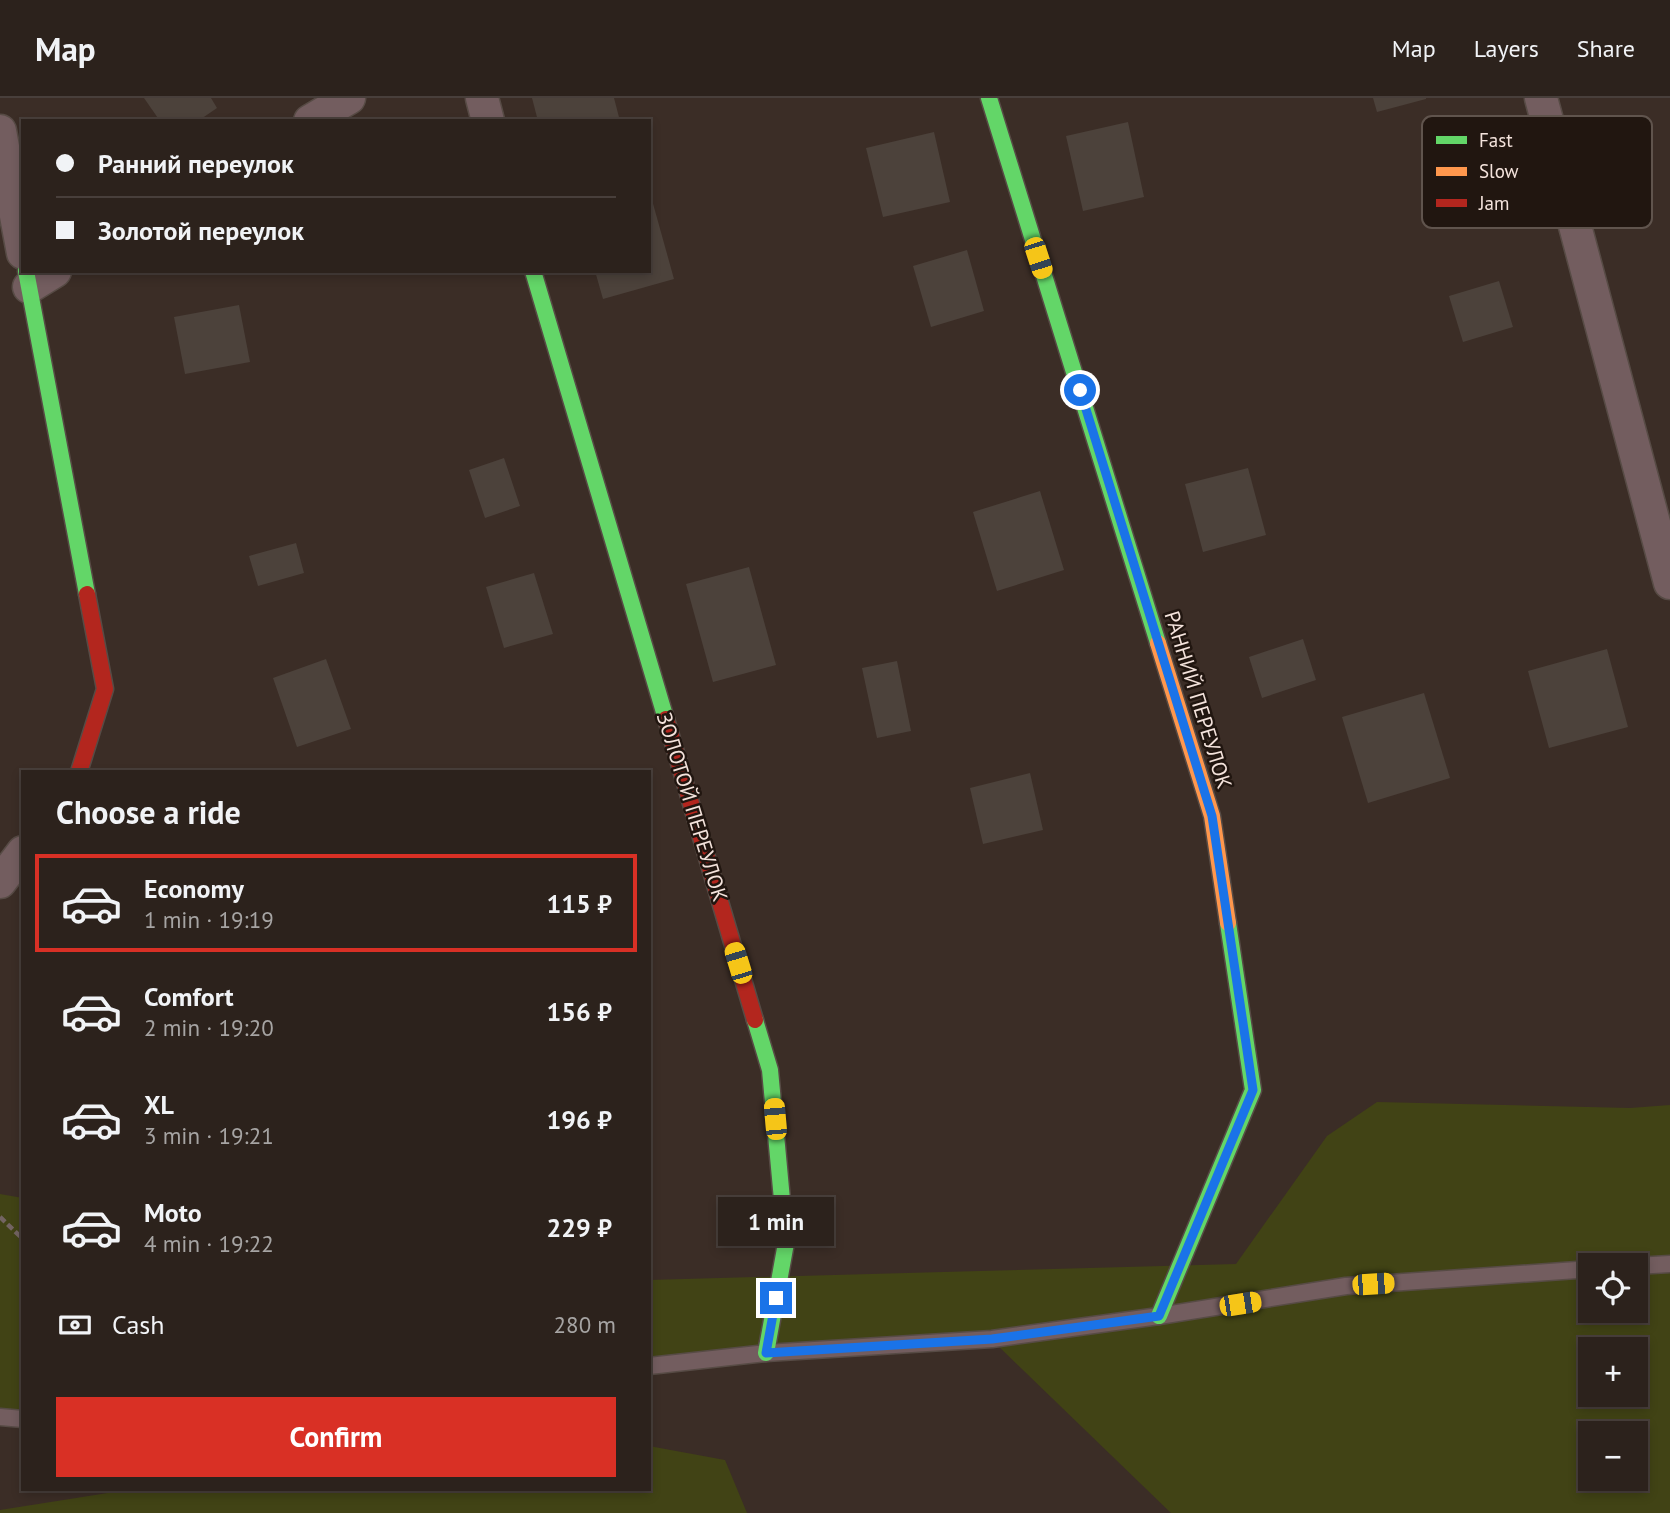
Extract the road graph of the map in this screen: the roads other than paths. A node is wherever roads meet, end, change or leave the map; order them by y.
1 (349, 98) edge
2 (482, 98) edge
3 (989, 98) edge
4 (1541, 98) edge
5 (1546, 116) edge
6 (313, 119) edge
7 (487, 119) edge
8 (0, 131) edge
9 (1576, 228) edge
10 (21, 242) edge
11 (534, 273) edge
12 (37, 276) edge
13 (1670, 583) edge
14 (80, 770) edge
15 (21, 855) edge
16 (0, 882) edge
17 (1670, 1264) edge
18 (1648, 1265) edge
19 (1578, 1270) edge
20 (1159, 1316) junction
21 (766, 1353) junction
22 (651, 1366) edge
23 (0, 1417) edge
24 (21, 1419) edge

1 - 6 street
2 - 7 street
3 - 20 street, РАННИЙ ПЕРЕУЛОК
4 - 5 street
8 - 10 street
9 - 13 street
11 - 21 street, ЗОЛОТОЙ ПЕРЕУЛОК
12 - 14 street
15 - 16 street
17 - 18 lane
19 - 20 lane
20 - 21 lane
21 - 22 lane
23 - 24 lane

